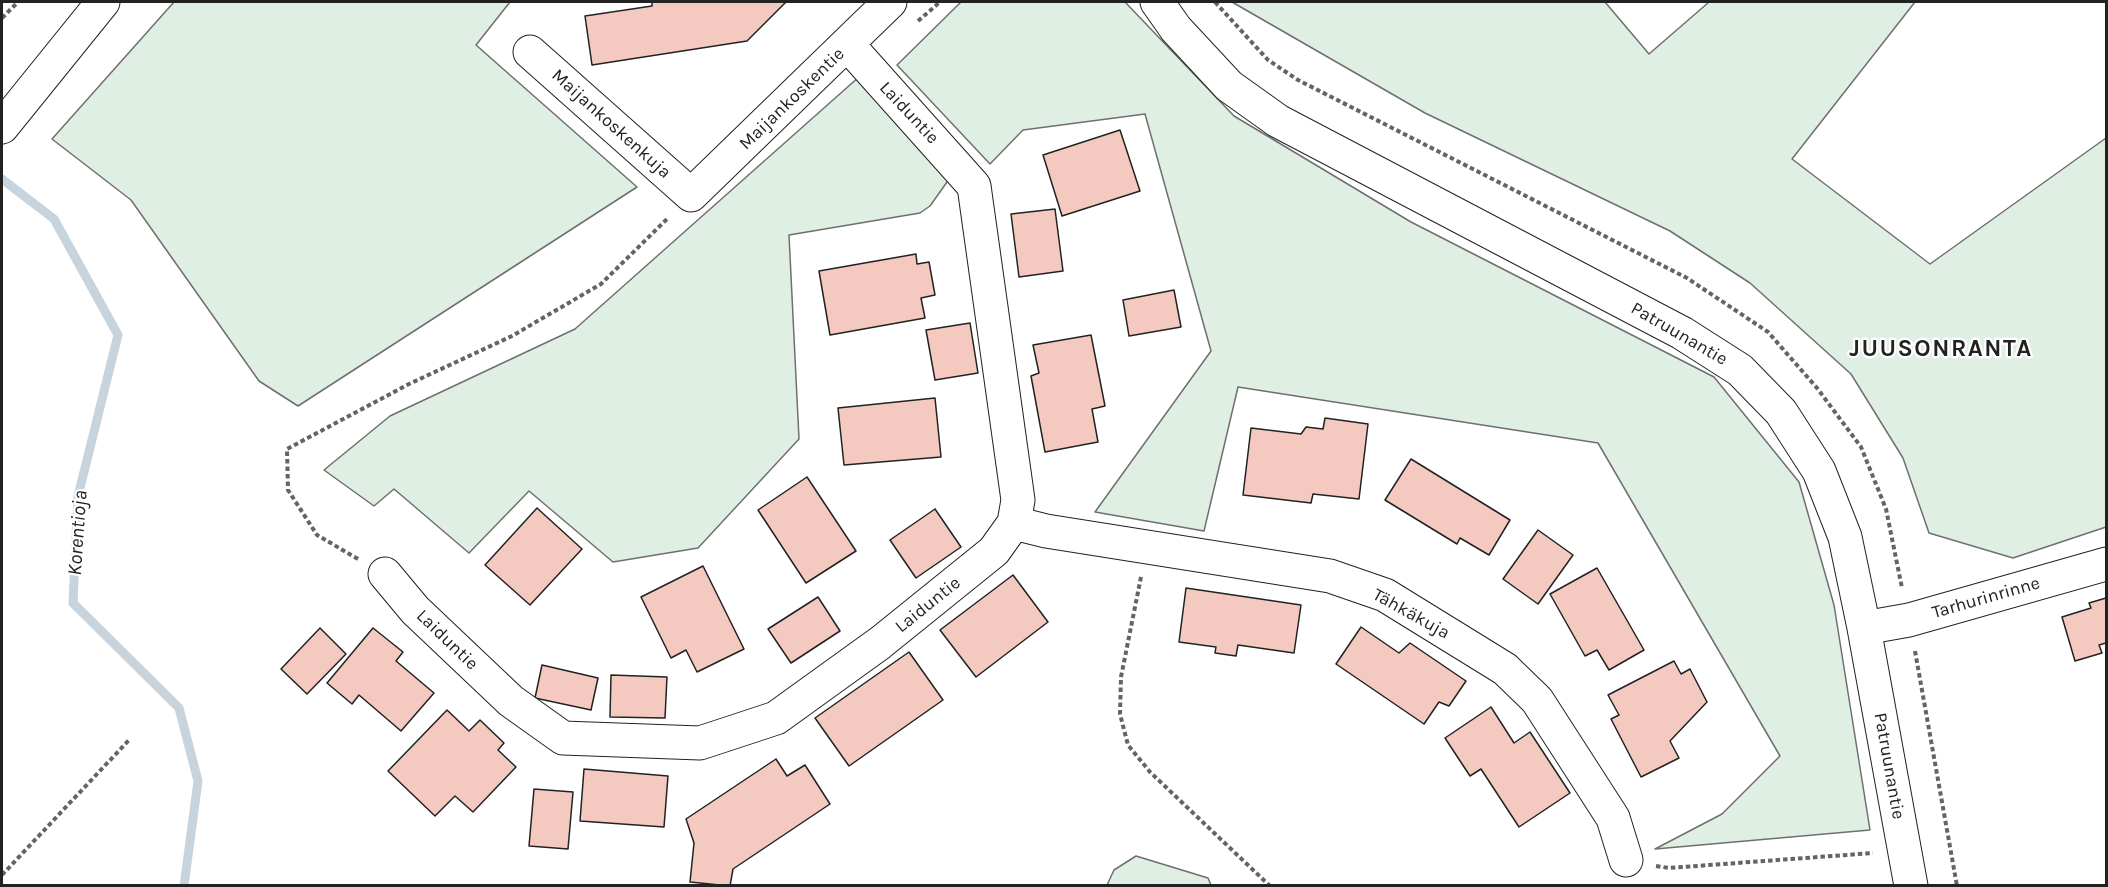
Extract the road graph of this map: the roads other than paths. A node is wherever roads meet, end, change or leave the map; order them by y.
1 (103, 2) edge
2 (112, 2) edge
3 (890, 2) edge
4 (1157, 2) edge
5 (73, 42) junction
6 (848, 45) junction
7 (530, 52) dead end
8 (2, 127) edge
9 (691, 195) joint
10 (1014, 523) junction
11 (2106, 564) edge
12 (385, 574) road end
13 (1864, 627) junction
14 (1626, 860) road end
15 (1911, 885) edge

1 - 5 street
2 - 5 street
3 - 6 street, Maijankoskentie
4 - 13 street, Patruunantie
5 - 8 street
6 - 9 street, Maijankoskentie
6 - 10 street, Laiduntie
7 - 9 street, Maijankoskenkuja
10 - 12 street, Laiduntie
10 - 14 street, Tähkäkuja
11 - 13 street, Tarhurinrinne
13 - 15 street, Patruunantie

